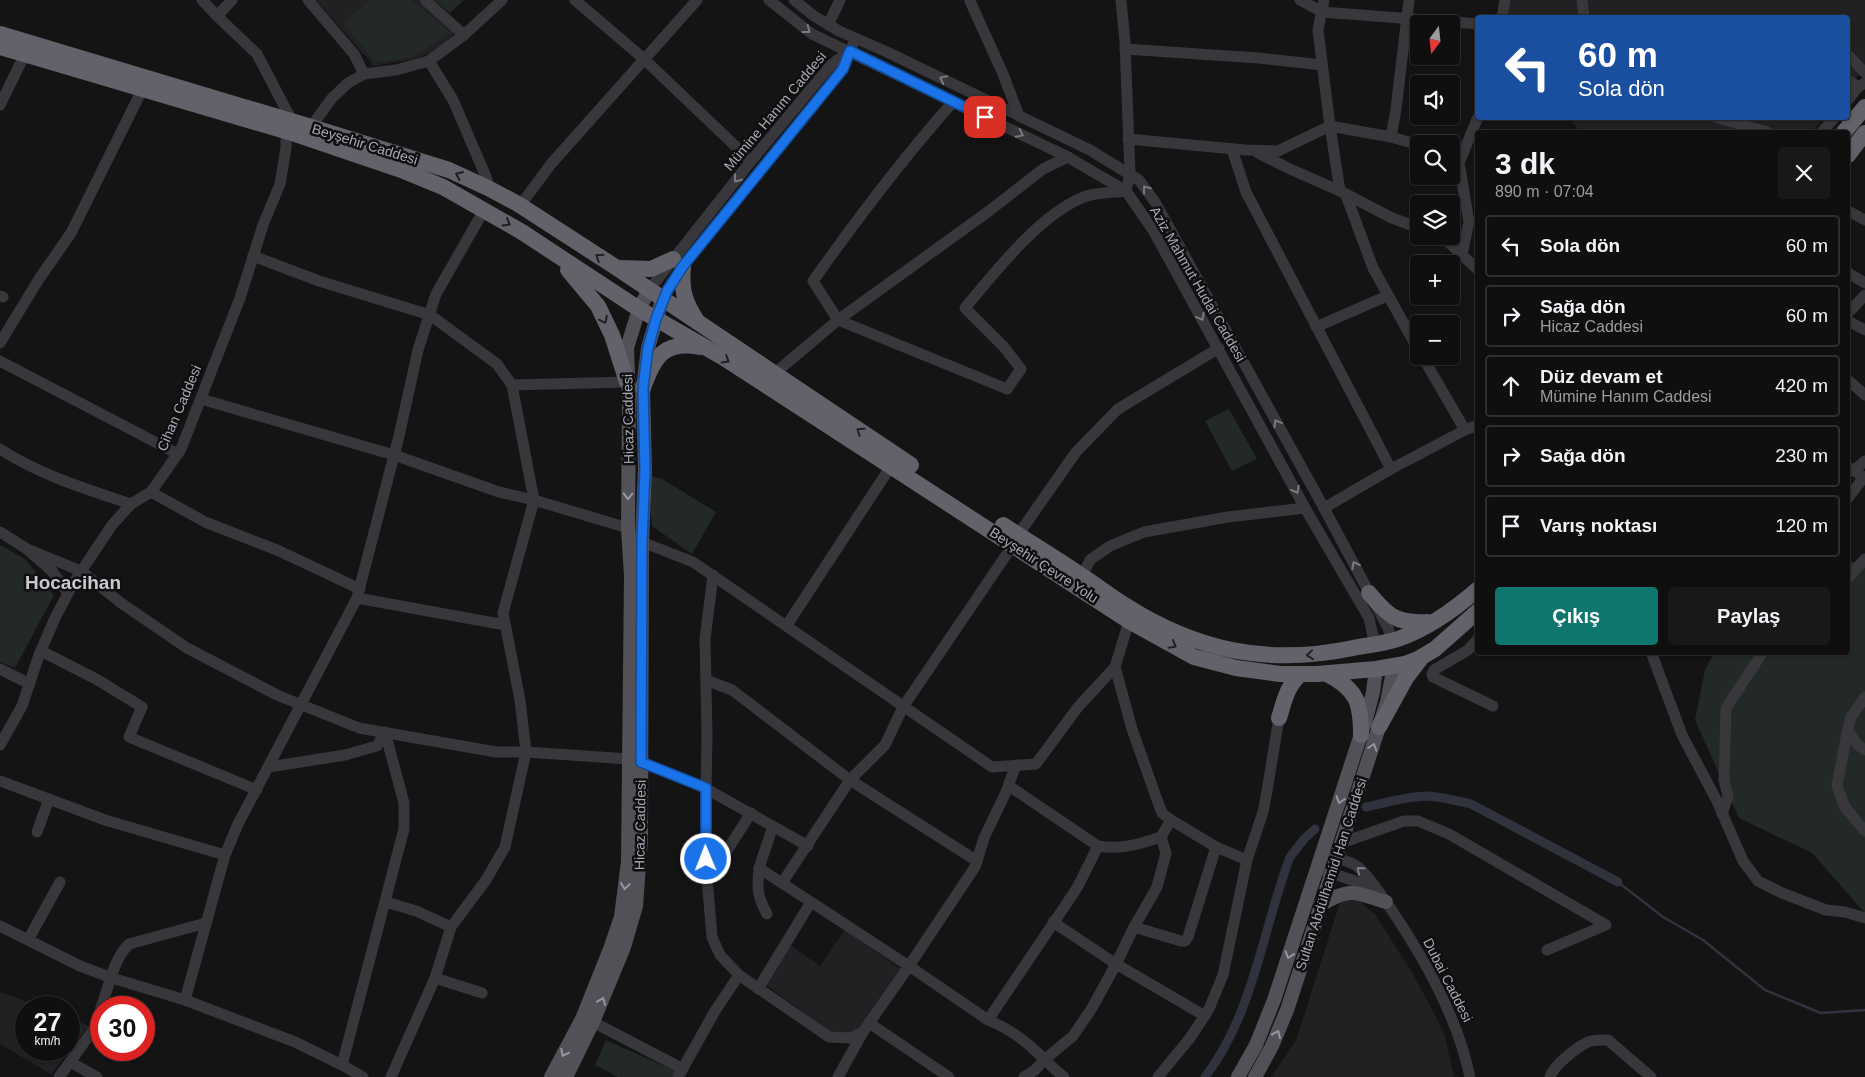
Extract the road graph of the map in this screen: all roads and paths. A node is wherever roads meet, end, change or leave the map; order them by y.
1 (202, 0) edge
2 (232, 0) edge
3 (308, 0) edge
4 (425, 0) edge
5 (502, 0) edge
6 (575, 0) edge
7 (697, 0) edge
8 (769, 0) edge
9 (794, 0) edge
10 (840, 0) edge
11 (970, 0) edge
12 (1121, 0) edge
13 (1300, 0) edge
14 (1409, 0) edge
15 (1505, 0) edge
16 (1582, 0) edge
17 (1323, 6) edge
18 (1502, 15) edge
19 (1584, 15) edge
20 (217, 16) junction
21 (1406, 18) junction
22 (1475, 24) edge
23 (828, 25) junction
24 (0, 34) edge
25 (464, 35) junction
26 (855, 38) junction
27 (0, 47) edge
28 (1125, 50) junction
29 (850, 51) junction
30 (25, 54) junction
31 (1850, 57) edge
32 (644, 59) junction
33 (429, 61) junction
34 (1322, 65) junction
35 (1865, 73) edge
36 (364, 74) junction
37 (1861, 85) edge
38 (143, 88) junction
39 (1850, 98) edge
40 (953, 102) junction
41 (0, 106) edge
42 (1865, 107) edge
43 (1019, 116) junction
44 (1476, 120) edge
45 (1725, 120) edge
46 (1832, 120) edge
47 (1738, 124) junction
48 (1330, 126) junction
49 (291, 127) junction
50 (311, 127) junction
51 (1750, 130) edge
52 (1760, 130) edge
53 (1824, 130) edge
54 (1846, 130) edge
55 (1865, 133) edge
56 (1391, 137) junction
57 (1128, 139) junction
58 (1410, 142) edge
59 (1460, 148) edge
60 (1232, 149) junction
61 (1253, 150) junction
62 (1850, 152) edge
63 (1068, 157) junction
64 (751, 162) junction
65 (1460, 169) edge
66 (1130, 174) junction
67 (488, 188) junction
68 (1126, 191) junction
69 (1343, 193) junction
70 (518, 204) junction
71 (484, 210) junction
72 (1850, 212) edge
73 (1865, 220) edge
74 (1410, 225) edge
75 (1452, 245) edge
76 (553, 254) junction
77 (1462, 254) junction
78 (253, 256) junction
79 (678, 263) junction
80 (1475, 267) edge
81 (617, 268) junction
82 (1850, 274) edge
83 (1865, 283) edge
84 (649, 290) junction
85 (1865, 295) edge
86 (1387, 296) junction
87 (662, 300) junction
88 (639, 309) junction
89 (1850, 311) edge
90 (430, 315) junction
91 (656, 319) junction
92 (838, 320) junction
93 (1850, 322) edge
94 (698, 323) junction
95 (1316, 327) junction
96 (1865, 330) edge
97 (1410, 336) edge
98 (0, 343) edge
99 (628, 344) junction
100 (1219, 348) junction
101 (707, 349) junction
102 (648, 350) junction
103 (0, 361) edge
104 (1427, 365) edge
105 (775, 374) junction
106 (627, 382) junction
107 (1850, 382) edge
108 (512, 385) junction
109 (643, 388) junction
110 (1865, 395) edge
111 (201, 399) junction
112 (1475, 426) edge
113 (1465, 430) junction
114 (0, 449) edge
115 (178, 454) junction
116 (394, 455) junction
117 (1865, 461) edge
118 (891, 466) junction
119 (1391, 469) junction
120 (1850, 469) edge
121 (1864, 478) edge
122 (151, 492) junction
123 (1850, 496) edge
124 (534, 500) junction
125 (131, 504) junction
126 (1305, 508) junction
127 (1324, 508) junction
128 (628, 528) junction
129 (0, 532) edge
130 (1016, 540) junction
131 (642, 542) junction
132 (27, 549) junction
133 (1865, 559) edge
134 (81, 571) junction
135 (713, 575) junction
136 (1082, 576) junction
137 (1850, 576) edge
138 (1475, 592) edge
139 (68, 593) junction
140 (358, 593) junction
141 (1369, 593) junction
142 (1475, 614) edge
143 (1434, 620) junction
144 (1129, 621) junction
145 (505, 625) junction
146 (787, 625) junction
147 (1446, 639) junction
148 (1392, 640) junction
149 (1475, 642) edge
150 (1375, 645) junction
151 (40, 651) junction
152 (1335, 652) junction
153 (1652, 655) edge
154 (1761, 655) edge
155 (1424, 656) junction
156 (1115, 666) junction
157 (1394, 666) junction
158 (0, 669) edge
159 (1376, 669) junction
160 (1266, 672) junction
161 (1344, 672) junction
162 (1301, 674) junction
163 (1327, 674) junction
164 (706, 680) junction
165 (30, 684) junction
166 (1865, 697) edge
167 (302, 705) junction
168 (1493, 706) dead end
169 (902, 707) junction
170 (1279, 718) junction
171 (1379, 727) junction
172 (1848, 731) junction
173 (384, 732) junction
174 (1361, 735) junction
175 (0, 745) edge
176 (1865, 750) edge
177 (526, 752) junction
178 (635, 760) junction
179 (1016, 765) junction
180 (269, 767) junction
181 (850, 780) junction
182 (0, 781) edge
183 (1009, 786) junction
184 (706, 788) junction
185 (257, 790) junction
186 (49, 800) junction
187 (751, 813) junction
188 (1722, 814) junction
189 (1171, 820) junction
190 (773, 826) junction
191 (37, 832) dead end
192 (1865, 832) edge
193 (1161, 837) junction
194 (1341, 844) junction
195 (808, 846) junction
196 (1098, 846) junction
197 (1216, 847) junction
198 (1322, 854) junction
199 (225, 855) junction
200 (1336, 858) junction
201 (706, 859) junction
202 (1247, 860) junction
203 (977, 861) junction
204 (759, 868) junction
205 (1317, 868) junction
206 (1331, 873) junction
207 (60, 882) dead end
208 (782, 883) junction
209 (386, 902) junction
210 (811, 902) junction
211 (1386, 902) junction
212 (1320, 905) junction
213 (767, 914) dead end
214 (1865, 918) edge
215 (1053, 922) junction
216 (206, 923) junction
217 (0, 926) edge
218 (451, 927) junction
219 (1134, 927) junction
220 (28, 940) junction
221 (1547, 950) dead end
222 (1116, 964) junction
223 (909, 966) junction
224 (739, 975) junction
225 (112, 978) junction
226 (435, 978) junction
227 (758, 989) junction
228 (482, 993) dead end
229 (105, 996) edge
230 (185, 1000) junction
231 (1205, 1016) junction
232 (988, 1020) junction
233 (593, 1022) junction
234 (866, 1027) junction
235 (90, 1034) edge
236 (1044, 1060) junction
237 (70, 1062) junction
238 (342, 1065) junction
239 (681, 1073) edge
240 (59, 1077) edge
241 (97, 1077) edge
242 (363, 1077) edge
243 (391, 1077) edge
244 (551, 1077) edge
245 (566, 1077) edge
246 (838, 1077) edge
247 (949, 1077) edge
248 (1024, 1077) edge
249 (1064, 1077) edge
250 (1158, 1077) edge
251 (1238, 1077) edge
252 (1256, 1077) edge
253 (1470, 1077) edge
254 (1550, 1077) edge
255 (1650, 1077) edge

1 - 20 street
2 - 20 street
3 - 36 street
4 - 25 street
5 - 25 street
6 - 32 street
7 - 32 street
8 -> 29 street, Aziz Mahmut Hudai Caddesi
9 - 23 street, Aziz Mahmut Hudai Caddesi
10 - 23 street
11 - 43 street
12 - 28 street
13 - 17 street
14 - 21 street
15 - 18 street
16 - 19 street
17 - 21 street
17 - 34 street
20 - 49 street
21 - 22 street
21 - 56 street
23 - 26 street, Aziz Mahmut Hudai Caddesi
24 - 49 highway, Beyşehir Caddesi
25 - 33 street
26 - 29 street
43 -> 26 street, Aziz Mahmut Hudai Caddesi
27 - 30 highway, Beyşehir Caddesi
28 - 34 street
28 - 57 street
29 - 40 street, Aziz Mahmut Hudai Caddesi
29 - 64 street, Mümine Hanım Caddesi
29 - 79 street, Mümine Hanım Caddesi
30 - 38 highway, Beyşehir Caddesi
30 - 41 street
31 - 35 street
32 - 64 street
32 - 70 street
33 - 36 street
33 - 67 street
34 - 48 street
36 - 50 street
37 - 39 street
38 - 49 highway, Beyşehir Caddesi
38 - 98 street
40 -> 63 street, Aziz Mahmut Hudai Caddesi
40 - 92 street
42 - 54 highway
43 - 66 street, Aziz Mahmut Hudai Caddesi
44 - 59 street
45 - 47 street
46 - 53 street
47 - 51 street
47 - 52 street
48 - 56 street
48 - 61 street
48 - 69 street
49 - 50 highway, Beyşehir Caddesi
49 - 71 highway, Beyşehir Caddesi
49 - 78 street, Cihan Caddesi
67 -> 50 highway, Beyşehir Caddesi
55 - 62 highway
56 - 58 street
57 - 60 street
57 - 66 street
60 - 61 street
60 - 95 street
61 - 69 street
63 - 68 street, Aziz Mahmut Hudai Caddesi
63 - 92 street
64 -> 79 street, Mümine Hanım Caddesi
65 - 77 street
66 - 68 street
127 -> 66 street, Aziz Mahmut Hudai Caddesi
67 - 70 highway, Beyşehir Caddesi
68 - 92 street
68 -> 100 street, Aziz Mahmut Hudai Caddesi
69 - 74 street
69 - 86 street
81 -> 70 highway, Beyşehir Caddesi
71 -> 76 highway, Beyşehir Caddesi
71 - 90 street
72 - 73 street
75 - 77 street
76 - 88 highway, Beyşehir Caddesi
76 -> 106 highway
77 - 80 street
78 - 90 street
78 - 111 street, Cihan Caddesi
79 - 81 highway
79 - 84 street, Mümine Hanım Caddesi
79 - 87 street, Hicaz Caddesi
79 - 94 highway
81 - 84 highway, Beyşehir Caddesi
82 - 83 street
84 - 87 highway, Beyşehir Caddesi
84 - 88 main road, Hicaz Caddesi
85 - 89 street
86 - 95 street
86 - 97 street
87 - 91 main road, Hicaz Caddesi
87 - 94 highway, Beyşehir Caddesi
88 - 91 highway, Beyşehir Çevre Yolu
88 - 99 main road, Hicaz Caddesi
90 - 108 street
90 - 116 street
91 - 101 highway, Beyşehir Çevre Yolu
91 - 102 main road, Hicaz Caddesi
92 - 105 street
93 - 96 street
94 - 105 highway, Beyşehir Çevre Yolu
95 - 119 street
99 - 102 main road
99 - 106 main road, Hicaz Caddesi
100 -> 126 street, Aziz Mahmut Hudai Caddesi
100 - 130 street
101 - 109 highway
101 -> 118 highway, Beyşehir Çevre Yolu
102 - 109 main road, Hicaz Caddesi
103 - 115 street
104 - 113 street
130 -> 105 highway, Beyşehir Çevre Yolu
106 - 108 street
106 -> 128 main road, Hicaz Caddesi
107 - 110 street
108 - 124 street
109 - 131 main road, Hicaz Caddesi
111 - 115 street, Cihan Caddesi
111 - 116 street
112 - 113 street
113 - 119 street
114 - 125 street
115 - 122 street, Cihan Caddesi
116 - 124 street
116 - 140 street
117 - 120 street
118 - 130 highway, Beyşehir Çevre Yolu
118 - 146 street
119 - 127 street
120 - 121 street
121 - 123 street
122 - 125 street, Cihan Caddesi
122 - 140 street
124 - 128 street
124 - 145 street
125 - 134 street, Cihan Caddesi
126 - 136 street
126 - 150 street, Aziz Mahmut Hudai Caddesi
141 -> 127 street, Aziz Mahmut Hudai Caddesi
128 - 178 main road, Hicaz Caddesi
129 - 132 street
130 - 136 highway, Beyşehir Çevre Yolu
130 - 144 highway, Beyşehir Çevre Yolu
130 - 169 street
131 - 135 street
131 - 178 main road, Hicaz Caddesi
132 - 134 street
132 - 139 street
133 - 137 street
134 - 139 street, Cihan Caddesi
134 - 167 street
135 - 146 street
135 - 164 street
152 -> 136 highway, Beyşehir Çevre Yolu
138 - 143 highway, Beyşehir Çevre Yolu
139 - 151 street, Cihan Caddesi
140 - 145 street
140 - 167 street
141 - 143 highway
141 - 148 street, Aziz Mahmut Hudai Caddesi
142 - 147 highway, Beyşehir Çevre Yolu
143 - 147 highway
143 - 148 highway, Beyşehir Çevre Yolu
144 - 156 street
144 -> 160 highway, Beyşehir Çevre Yolu
145 - 177 street
146 - 169 street
147 - 155 highway, Beyşehir Çevre Yolu
148 - 150 highway, Beyşehir Çevre Yolu
148 - 157 highway
149 - 168 street
150 - 152 highway, Beyşehir Çevre Yolu
150 - 159 highway
151 - 165 street, Cihan Caddesi
151 - 185 street
152 - 161 highway
153 - 188 street
154 - 188 street
155 - 157 highway, Beyşehir Çevre Yolu
155 - 171 highway
156 - 179 street
156 - 189 street
157 - 159 highway, Beyşehir Çevre Yolu
157 - 171 main road, Sultan Abdülhamid Han Caddesi
158 - 165 street
159 - 161 highway, Beyşehir Çevre Yolu
159 - 174 main road, Sultan Abdülhamid Han Caddesi
160 - 162 highway, Beyşehir Çevre Yolu
160 - 170 highway
161 - 163 highway, Beyşehir Çevre Yolu
162 - 163 highway, Beyşehir Çevre Yolu
162 - 170 highway
163 - 174 highway
164 - 181 street
164 - 184 street
165 - 175 street, Cihan Caddesi
166 - 172 street
167 - 173 street
167 - 180 street
169 - 179 street
169 - 181 street
170 - 202 street
194 -> 171 main road, Sultan Abdülhamid Han Caddesi
172 - 176 street
172 - 192 street
173 - 177 street
173 - 180 street
173 - 209 street
174 -> 198 main road, Sultan Abdülhamid Han Caddesi
177 - 178 street
177 - 218 street
178 - 184 street
233 -> 178 main road, Hicaz Caddesi
178 -> 244 main road, Hicaz Caddesi
179 - 183 street
180 - 185 street
181 - 195 street
181 - 203 street
182 - 186 street
183 - 196 street
183 - 203 street
184 - 187 street
184 - 201 street
185 - 199 street
186 - 191 street
186 - 199 street
187 - 190 street
187 - 201 street
188 - 214 street
189 - 193 street
189 - 197 street
190 - 195 street
190 - 204 street
193 - 196 street
193 - 219 street
194 - 200 main road, Sultan Abdülhamid Han Caddesi
194 - 221 street
195 - 208 street
196 - 215 street
197 - 202 street
197 - 219 street
198 - 200 street, Dubai Caddesi
198 - 205 main road, Sultan Abdülhamid Han Caddesi
199 - 216 street
200 - 206 main road, Sultan Abdülhamid Han Caddesi
211 -> 200 street, Dubai Caddesi
201 - 224 street
202 - 231 street
203 - 223 street
204 - 208 street
204 - 213 street
205 - 206 street, Dubai Caddesi
205 -> 251 main road, Sultan Abdülhamid Han Caddesi
206 - 211 street, Dubai Caddesi
206 - 212 main road, Sultan Abdülhamid Han Caddesi
207 - 220 street
208 - 210 street
209 - 218 street
209 - 238 street
210 - 223 street
210 - 227 street
211 - 212 main road
211 - 253 street, Dubai Caddesi
252 -> 212 main road, Sultan Abdülhamid Han Caddesi
215 - 222 street
215 - 232 street
216 - 225 street
216 - 230 street
217 - 220 street
218 - 226 street
219 - 222 street
220 - 225 street
222 - 231 street
222 - 236 street
223 - 232 street
223 - 234 street
224 - 227 street
224 - 239 street
225 - 229 street
225 - 230 street
226 - 228 street
226 - 243 street
227 - 234 street
230 - 238 street
231 - 250 street
232 - 236 street
233 - 239 street
233 - 245 main road, Hicaz Caddesi
234 - 246 street
234 - 247 street
235 - 237 street
236 - 248 street
236 - 249 street
237 - 240 street
237 - 241 street
238 - 242 street
254 - 255 street

